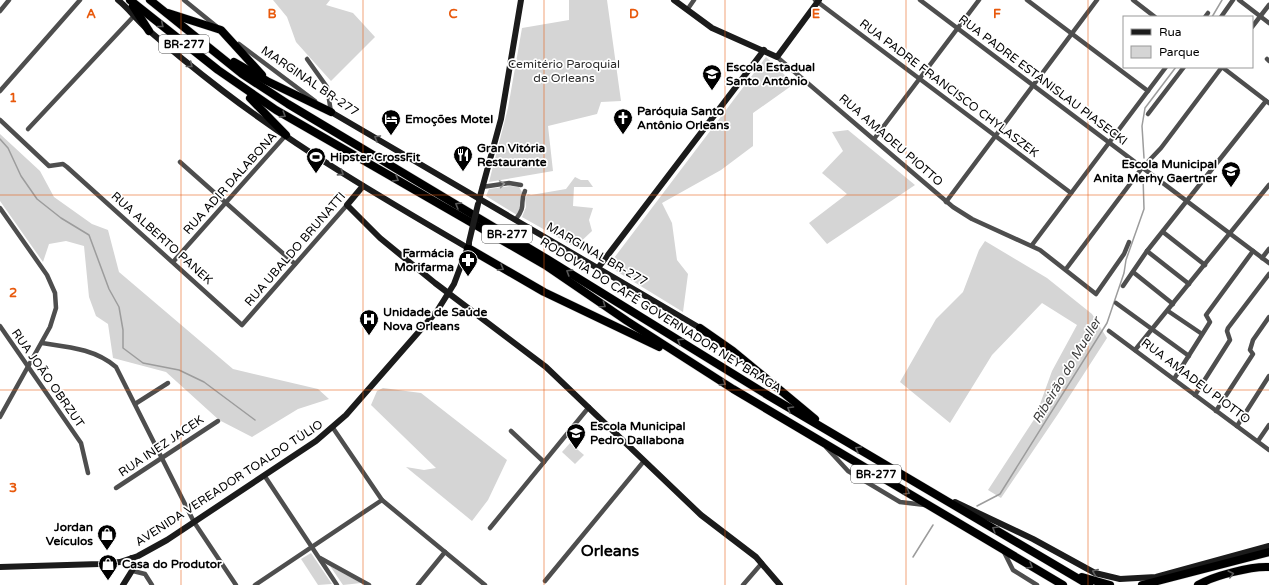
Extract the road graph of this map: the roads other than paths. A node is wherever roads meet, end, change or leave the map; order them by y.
1 (8, 0) edge
2 (80, 0) edge
3 (118, 0) edge
4 (130, 0) edge
5 (150, 0) edge
6 (184, 0) edge
7 (521, 0) edge
8 (674, 0) edge
9 (694, 0) edge
10 (920, 0) edge
11 (979, 0) edge
12 (1027, 0) edge
13 (1097, 0) edge
14 (1133, 0) edge
15 (1233, 0) edge
16 (1239, 0) edge
17 (817, 1) edge
18 (1269, 5) edge
19 (0, 10) edge
20 (687, 10) junction
21 (164, 12) junction
22 (133, 16) junction
23 (1154, 16) edge
24 (1222, 16) edge
25 (1260, 16) junction
26 (1269, 23) edge
27 (1253, 26) edge
28 (182, 27) junction
29 (957, 28) junction
30 (221, 30) junction
31 (149, 31) junction
32 (1072, 34) junction
33 (764, 50) junction
34 (777, 56) junction
35 (307, 59) dead end
36 (1165, 68) edge
37 (1183, 68) edge
38 (1221, 68) edge
39 (1223, 68) edge
40 (919, 79) junction
41 (267, 80) junction
42 (239, 86) junction
43 (1033, 86) junction
44 (0, 91) edge
45 (1148, 91) junction
46 (1268, 102) edge
47 (331, 112) junction
48 (1148, 114) dead end
49 (0, 120) edge
50 (28, 129) dead end
51 (286, 135) junction
52 (996, 136) junction
53 (874, 139) junction
54 (1109, 143) junction
55 (180, 162) dead end
56 (1142, 168) junction
57 (521, 185) dead end
58 (1269, 185) edge
59 (363, 186) junction
60 (482, 187) junction
61 (525, 191) dead end
62 (1071, 193) junction
63 (479, 201) junction
64 (946, 202) junction
65 (1187, 202) junction
66 (226, 203) junction
67 (347, 205) junction
68 (0, 208) edge
69 (516, 219) junction
70 (1163, 232) junction
71 (1230, 234) junction
72 (1129, 242) dead end
73 (468, 245) junction
74 (1032, 246) junction
75 (1269, 249) edge
76 (1148, 251) junction
77 (1253, 251) junction
78 (1262, 258) junction
79 (173, 262) junction
80 (1269, 263) edge
81 (295, 264) junction
82 (1205, 265) junction
83 (598, 268) junction
84 (1066, 269) junction
85 (1133, 272) junction
86 (1269, 274) edge
87 (1189, 284) junction
88 (1123, 286) dead end
89 (448, 294) junction
90 (1116, 303) dead end
91 (1173, 304) junction
92 (1168, 311) junction
93 (1269, 317) edge
94 (242, 325) joint
95 (0, 326) edge
96 (700, 328) joint
97 (1152, 328) junction
98 (1109, 331) dead end
99 (1202, 334) junction
100 (42, 343) junction
101 (1135, 350) junction
102 (1189, 356) junction
103 (690, 362) junction
104 (28, 367) junction
105 (1269, 376) edge
106 (1174, 379) junction
107 (168, 383) dead end
108 (1195, 395) junction
109 (135, 404) junction
110 (589, 406) junction
111 (1216, 411) junction
112 (0, 417) edge
113 (218, 421) dead end
114 (1269, 425) edge
115 (1237, 426) junction
116 (333, 428) junction
117 (510, 431) dead end
118 (836, 436) junction
119 (821, 441) junction
120 (1258, 441) junction
121 (1269, 450) edge
122 (162, 458) junction
123 (644, 461) junction
124 (544, 462) junction
125 (88, 473) dead end
126 (264, 475) junction
127 (116, 488) dead end
128 (928, 490) junction
129 (382, 500) junction
130 (931, 506) junction
131 (194, 522) junction
132 (490, 528) dead end
133 (1269, 546) edge
134 (312, 547) junction
135 (1002, 549) junction
136 (445, 552) junction
137 (1269, 552) edge
138 (318, 557) junction
139 (130, 559) junction
140 (762, 563) junction
141 (0, 567) edge
142 (1269, 567) edge
143 (133, 571) junction
144 (1066, 571) junction
145 (545, 581) dead end
146 (125, 582) edge
147 (1145, 582) edge
148 (152, 585) edge
149 (236, 585) edge
150 (255, 585) edge
151 (337, 585) edge
152 (369, 585) edge
153 (418, 585) edge
154 (485, 585) edge
155 (744, 585) edge
156 (780, 585) edge
157 (1037, 585) edge
158 (1063, 585) edge
159 (1089, 585) edge
160 (1110, 585) edge
161 (1198, 585) edge

1 - 19 street
2 - 44 street
3 - 22 main road
4 - 31 highway
4 -> 42 highway, RODOVIA DO CAFÉ GOVERNADOR NEY BRAGA / BR-277
5 - 21 highway, RODOVIA DO CAFÉ GOVERNADOR NEY BRAGA / BR-277
6 - 30 street, MARGINAL BR-277
7 - 60 main road, AVENIDA VEREADOR TOALDO TÚLIO
8 - 20 main road, RUA AMADEU PIOTTO
9 - 20 street
10 - 29 street, RUA PADRE ESTANISLAU PIASECKI
11 - 29 street
12 - 32 street
13 - 32 street
14 - 23 street
15 - 24 street
16 - 25 street
17 - 34 main road
17 - 40 street, RUA PADRE FRANCISCO CHYLASZEK
18 - 25 street
20 - 33 main road, RUA AMADEU PIOTTO
21 - 28 highway, RODOVIA DO CAFÉ GOVERNADOR NEY BRAGA / BR-277
21 - 30 highway
22 - 31 main road
22 - 50 street
25 - 26 street
25 - 27 street
28 - 41 highway
118 -> 28 highway, RODOVIA DO CAFÉ GOVERNADOR NEY BRAGA / BR-277
29 - 40 street
29 - 43 street, RUA PADRE ESTANISLAU PIASECKI
30 - 41 highway
30 - 47 street, MARGINAL BR-277
31 -> 51 main road
32 - 43 street
32 - 45 street
33 - 34 main road, RUA AMADEU PIOTTO
33 - 83 main road
34 - 53 street, RUA AMADEU PIOTTO
35 - 47 street
36 - 45 street
37 - 48 street
38 - 56 street
39 - 46 street
40 - 52 street, RUA PADRE FRANCISCO CHYLASZEK
40 - 53 street
41 - 47 highway
42 - 51 highway
42 -> 103 highway, RODOVIA DO CAFÉ GOVERNADOR NEY BRAGA / BR-277
43 - 52 street
43 - 54 street, RUA PADRE ESTANISLAU PIASECKI
45 - 54 street
46 - 65 street
63 -> 47 main road, MARGINAL BR-277
49 - 79 street, RUA ALBERTO PANEK
51 -> 59 main road
51 - 66 street, RUA ADIR DALABONA
52 - 62 street, RUA PADRE FRANCISCO CHYLASZEK
52 - 64 street
53 - 64 street, RUA AMADEU PIOTTO
54 - 56 street, RUA PADRE ESTANISLAU PIASECKI
54 - 62 street
55 - 66 street
56 - 65 street, RUA PADRE ESTANISLAU PIASECKI
56 - 84 street
60 -> 57 street
58 - 71 street
59 - 67 main road, RUA UBALDO BRUNATTI
59 - 73 main road
60 - 63 main road, AVENIDA VEREADOR TOALDO TÚLIO
61 - 69 street
62 - 74 street
63 - 69 main road, MARGINAL BR-277
63 - 73 main road, AVENIDA VEREADOR TOALDO TÚLIO, bridge
64 - 74 street, RUA AMADEU PIOTTO
65 - 70 street
65 - 71 street, RUA PADRE ESTANISLAU PIASECKI
66 - 79 street, RUA ADIR DALABONA
66 - 81 street
67 - 81 street, RUA UBALDO BRUNATTI
67 - 89 main road
68 - 100 street
69 - 83 main road, MARGINAL BR-277
70 - 76 street
70 - 82 street
71 - 77 street, RUA PADRE ESTANISLAU PIASECKI
71 - 82 street
72 - 84 street, RUA AMADEU PIOTTO
73 - 89 main road, AVENIDA VEREADOR TOALDO TÚLIO
73 -> 103 highway
74 - 84 street, RUA AMADEU PIOTTO
75 - 78 street
76 - 85 street
76 - 87 street
77 - 78 street, RUA PADRE ESTANISLAU PIASECKI
77 - 99 street
78 - 80 street, RUA PADRE ESTANISLAU PIASECKI
79 - 94 street, RUA ALBERTO PANEK
81 - 94 street, RUA UBALDO BRUNATTI
82 - 87 street
83 - 96 main road, MARGINAL BR-277
85 - 88 street
85 - 91 street
86 - 108 street
87 - 91 street
89 - 110 main road
89 - 116 main road, AVENIDA VEREADOR TOALDO TÚLIO
90 - 97 street
91 - 92 street
92 - 97 street
92 - 99 street
93 - 111 street
95 - 104 street, RUA JOÃO OBRZUT
96 - 118 highway
97 - 101 street
97 - 102 street
98 - 101 street, RUA AMADEU PIOTTO
99 - 102 street
100 - 104 street
100 - 109 street
101 - 106 street, RUA AMADEU PIOTTO
102 - 106 street
103 -> 119 highway, RODOVIA DO CAFÉ GOVERNADOR NEY BRAGA / BR-277
104 - 112 street
104 - 125 street, RUA JOÃO OBRZUT
105 - 115 street
106 - 108 street, RUA AMADEU PIOTTO
107 - 109 street
108 - 111 street, RUA AMADEU PIOTTO
109 - 122 street
110 - 123 main road
110 - 124 street
111 - 115 street, RUA AMADEU PIOTTO
113 - 122 street, RUA INEZ JACEK
114 - 120 street
115 - 120 street, RUA AMADEU PIOTTO
116 - 126 main road, AVENIDA VEREADOR TOALDO TÚLIO
116 - 129 street
117 - 124 street
128 -> 118 highway, RODOVIA DO CAFÉ GOVERNADOR NEY BRAGA / BR-277
119 -> 130 highway, RODOVIA DO CAFÉ GOVERNADOR NEY BRAGA / BR-277
119 - 130 street
120 - 121 street, RUA AMADEU PIOTTO
122 - 127 street, RUA INEZ JACEK
122 - 131 street
123 - 140 main road
123 - 145 street
124 - 132 street
126 - 131 main road, AVENIDA VEREADOR TOALDO TÚLIO
126 - 134 street
144 -> 128 highway, RODOVIA DO CAFÉ GOVERNADOR NEY BRAGA / BR-277
147 -> 128 main road
129 - 134 street
129 - 136 street
130 - 135 highway, RODOVIA DO CAFÉ GOVERNADOR NEY BRAGA / BR-277
131 - 139 main road, AVENIDA VEREADOR TOALDO TÚLIO
131 - 149 street
133 - 147 main road
134 - 138 street
134 - 150 street
135 - 157 street
135 -> 158 highway, RODOVIA DO CAFÉ GOVERNADOR NEY BRAGA / BR-277
136 - 153 street
136 - 154 street
137 - 147 highway
138 - 151 street
138 - 152 street
139 - 141 main road, AVENIDA VEREADOR TOALDO TÚLIO
139 - 143 main road
139 - 146 main road
140 - 155 street
140 - 156 main road
161 -> 142 highway
143 - 146 main road
143 - 148 street
144 - 159 highway, RODOVIA DO CAFÉ GOVERNADOR NEY BRAGA / BR-277
144 - 160 highway

